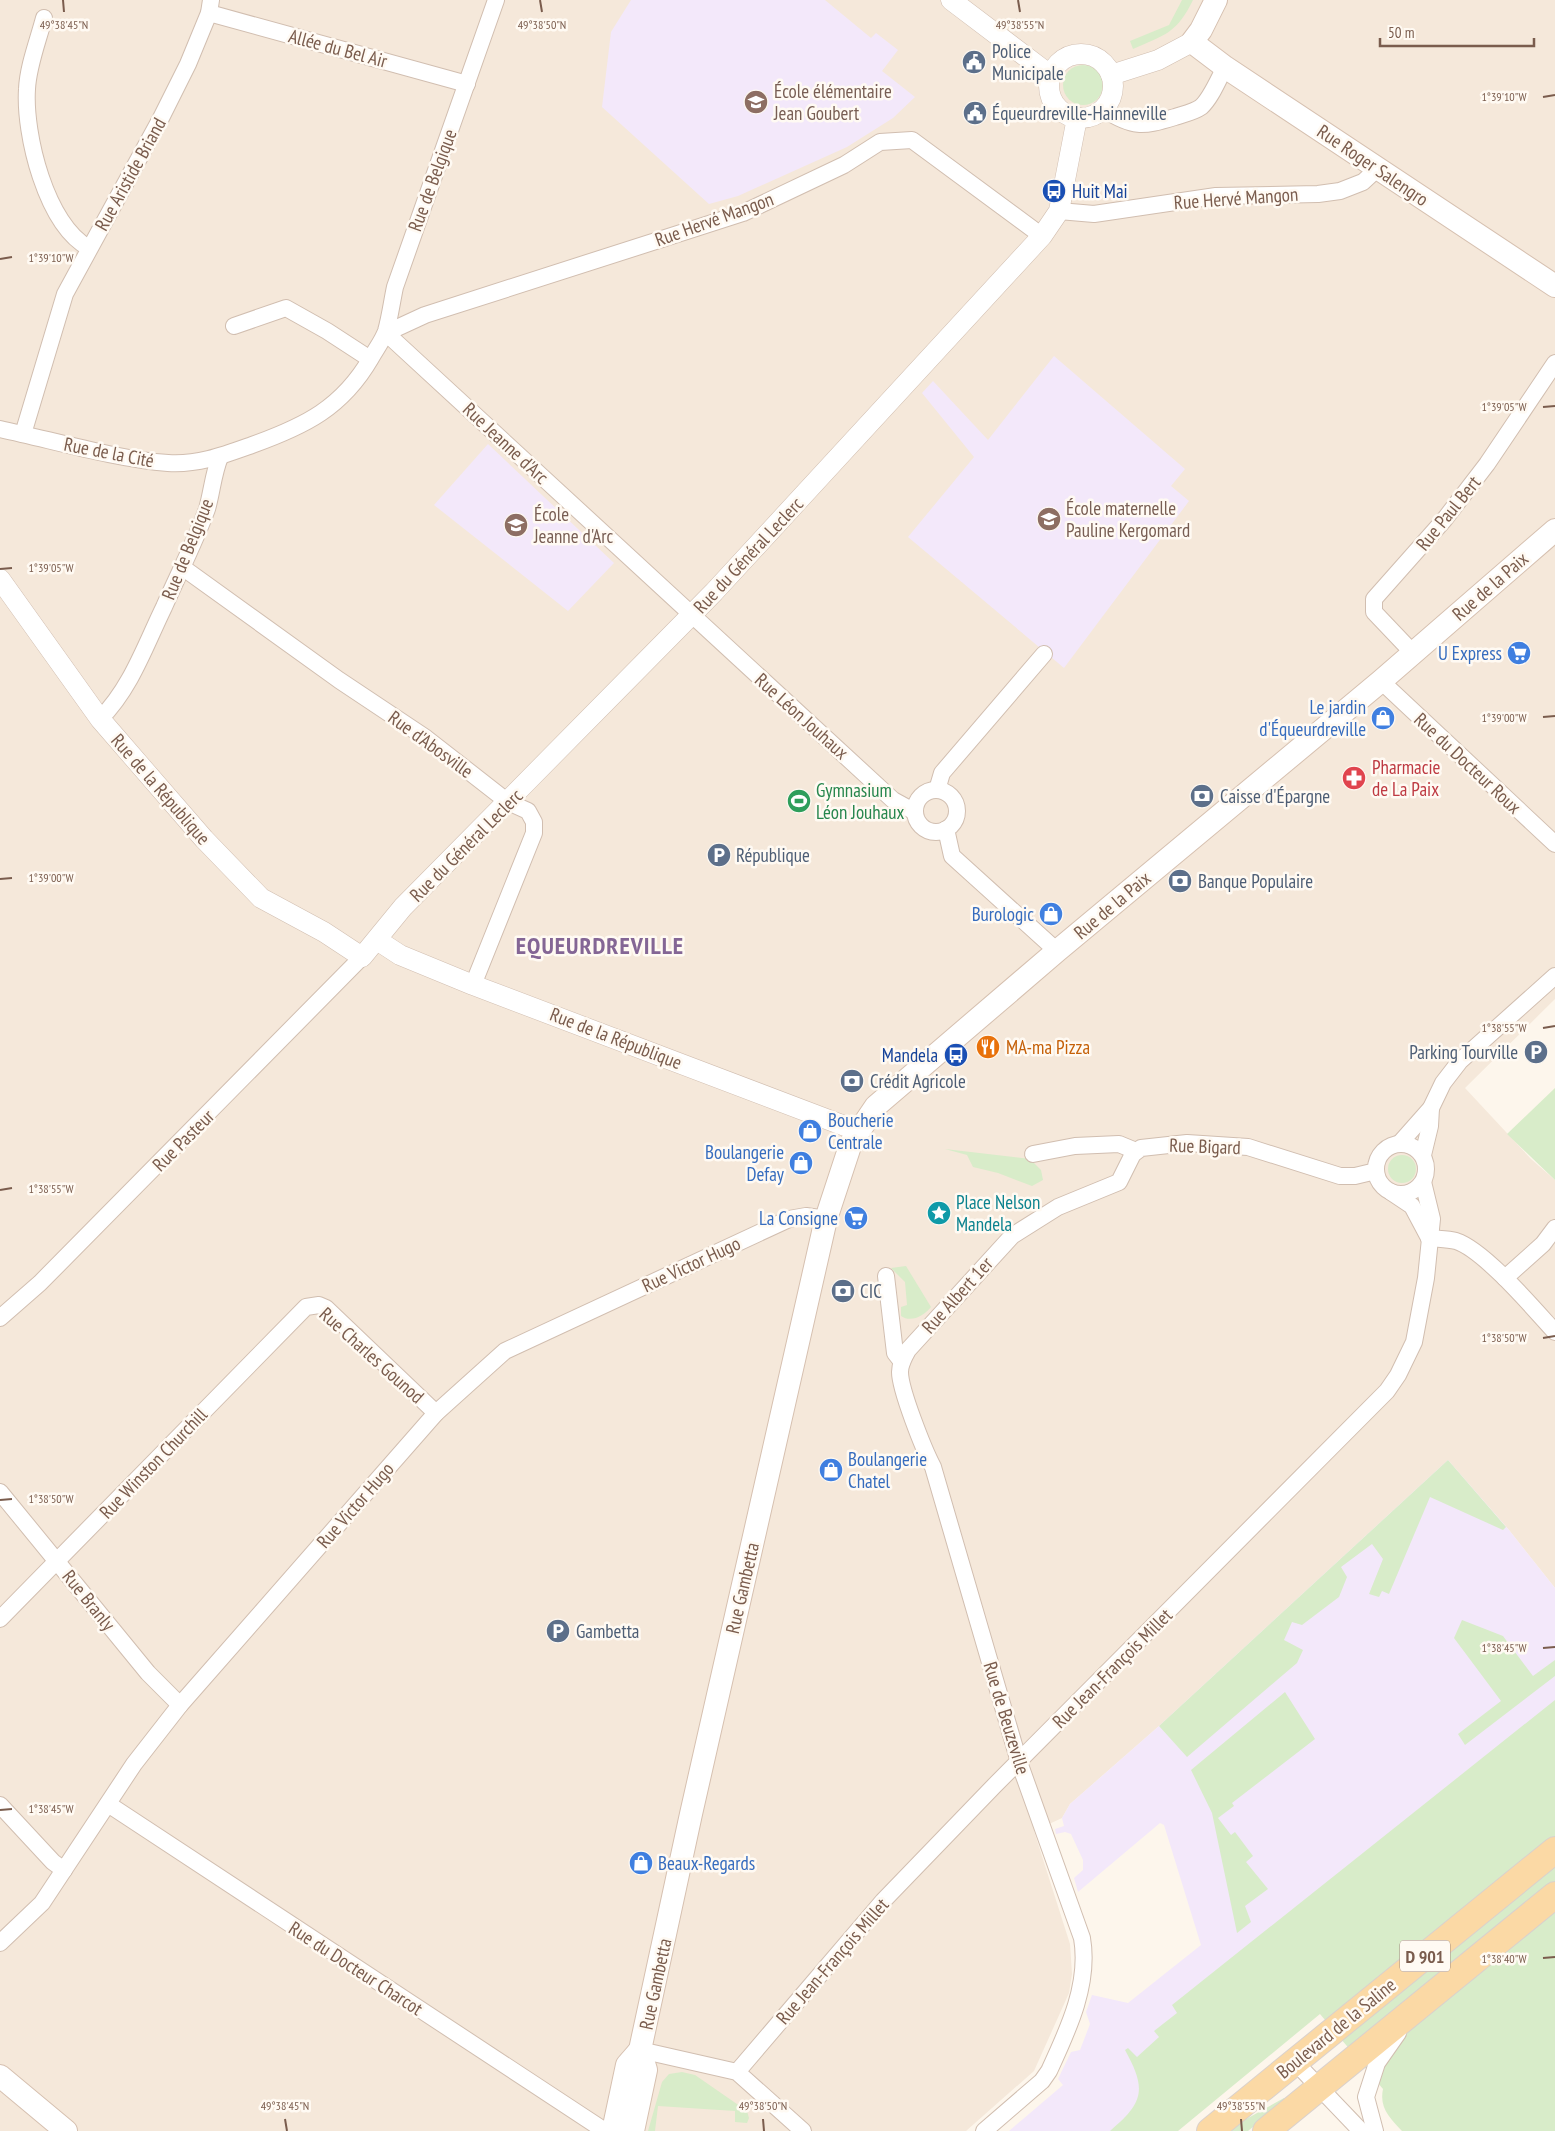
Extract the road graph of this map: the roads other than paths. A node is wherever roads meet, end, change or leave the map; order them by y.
1 (496, 0) edge
2 (951, 0) edge
3 (1216, 0) edge
4 (210, 6) edge
5 (44, 18) dead end
6 (1192, 42) junction
7 (1225, 67) junction
8 (1050, 75) junction
9 (1111, 75) junction
10 (467, 84) junction
11 (1103, 109) junction
12 (1077, 118) junction
13 (1377, 169) junction
14 (1059, 211) junction
15 (1042, 236) junction
16 (89, 248) junction
17 (1555, 286) edge
18 (234, 326) dead end
19 (386, 333) junction
20 (370, 359) junction
21 (1555, 363) edge
22 (0, 429) edge
23 (23, 434) junction
24 (220, 457) junction
25 (1555, 530) edge
26 (182, 567) junction
27 (0, 579) edge
28 (692, 615) junction
29 (1413, 653) junction
30 (1044, 654) dead end
31 (1380, 681) junction
32 (100, 719) junction
33 (937, 790) junction
34 (508, 802) junction
35 (915, 812) junction
36 (946, 829) junction
37 (1555, 844) edge
38 (377, 940) junction
39 (1057, 951) junction
40 (362, 957) junction
41 (1555, 976) edge
42 (473, 985) junction
43 (1431, 1108) junction
44 (858, 1131) junction
45 (1400, 1143) junction
46 (1136, 1151) junction
47 (1033, 1154) dead end
48 (1423, 1155) junction
49 (1376, 1171) junction
50 (1423, 1182) junction
51 (1391, 1192) junction
52 (826, 1219) junction
53 (1555, 1228) edge
54 (1430, 1238) junction
55 (886, 1276) dead end
56 (1504, 1278) junction
57 (306, 1307) joint
58 (0, 1318) edge
59 (1555, 1332) edge
60 (902, 1362) junction
61 (436, 1413) junction
62 (0, 1492) edge
63 (57, 1561) junction
64 (0, 1619) edge
65 (180, 1705) junction
66 (1019, 1762) junction
67 (108, 1804) junction
68 (0, 1805) edge
69 (1555, 1850) edge
70 (64, 1870) junction
71 (1555, 1895) edge
72 (0, 1944) edge
73 (1411, 2012) junction
74 (640, 2050) junction
75 (1295, 2062) junction
76 (737, 2072) junction
77 (0, 2076) edge
78 (1320, 2087) junction
79 (66, 2131) edge
80 (605, 2131) edge
81 (614, 2131) edge
82 (633, 2131) edge
83 (803, 2131) edge
84 (984, 2131) edge
85 (1210, 2131) edge
86 (1266, 2131) edge
87 (1361, 2131) edge
88 (1375, 2131) edge

1 - 10 street, Rue de Belgique
2 - 8 street
3 - 6 main road
4 - 10 street, Allée du Bel Air
4 - 16 street, Rue Aristide Briand
5 - 16 street
6 - 7 main road, Rue Roger Salengro
6 - 9 street
7 - 11 street
7 - 13 main road, Rue Roger Salengro
8 - 9 street
8 - 12 street
9 - 11 street
10 - 19 street, Rue de Belgique
11 - 12 street
12 - 14 street, Rue du Général Leclerc
13 - 14 street, Rue Hervé Mangon
13 - 17 main road, Rue Roger Salengro
14 - 15 street, Rue du Général Leclerc
15 - 19 street, Rue Hervé Mangon
15 - 28 street, Rue du Général Leclerc
16 - 23 street, Rue Aristide Briand
18 - 20 street
19 - 20 street, Rue de Belgique
19 - 28 street, Rue Jeanne d'Arc
20 - 24 street, Rue de Belgique
21 - 29 street, Rue Paul Bert
22 - 23 street, Rue de la Cité
23 - 24 street, Rue de la Cité
24 - 26 street, Rue de Belgique
25 - 29 main road, Rue de la Paix
26 - 32 street, Rue de Belgique
26 - 34 street, Rue d'Abosville
27 - 32 street, Rue de la République
28 - 34 street, Rue du Général Leclerc
28 - 35 street, Rue Léon Jouhaux
29 - 31 main road, Rue de la Paix
30 - 33 street
31 - 37 street, Rue du Docteur Roux
31 - 39 main road, Rue de la Paix
32 - 40 street, Rue de la République
33 - 35 street
33 - 36 street
34 - 38 street, Rue du Général Leclerc
34 - 42 street, Rue d'Abosville
35 - 36 street, Rue Léon Jouhaux
36 - 39 street
38 - 40 street, Rue du Général Leclerc
38 - 42 street, Rue de la République
39 - 44 main road, Rue de la Paix
40 - 58 street, Rue Pasteur
41 - 43 street
42 - 44 street, Rue de la République
43 - 45 street
43 - 48 street
44 - 52 main road, Rue Gambetta
45 - 48 street
45 - 49 street
46 - 47 street, Rue Bigard
46 - 49 street, Rue Bigard
46 - 60 street, Rue Albert 1er
48 - 50 street
49 - 51 street
50 - 51 street
50 - 54 street, Rue Jean-François Millet
51 - 54 street
52 - 61 street, Rue Victor Hugo
52 - 74 main road, Rue Gambetta
53 - 56 street
54 - 56 street
54 - 66 street, Rue Jean-François Millet
55 - 60 street, Rue de Beuzeville
56 - 59 street
57 - 61 street, Rue Charles Gounod
57 - 63 street, Rue Winston Churchill
60 - 66 street, Rue de Beuzeville
61 - 65 street, Rue Victor Hugo
62 - 63 street, Rue Branly
63 - 64 street, Rue Winston Churchill
63 - 65 street, Rue Branly
65 - 67 street, Rue Victor Hugo
66 - 76 street, Rue Jean-François Millet
66 - 84 street, Rue de Beuzeville
67 - 70 street, Rue Victor Hugo
67 - 80 street, Rue du Docteur Charcot
68 - 70 street
69 - 75 main road, Boulevard de la Saline / D 901
70 - 72 street, Rue Victor Hugo
71 - 73 main road, Boulevard de la Saline / D 901
73 - 78 main road, Boulevard de la Saline / D 901
73 - 88 street
74 - 76 street
74 - 81 main road
74 - 82 main road
75 - 78 street
75 - 85 main road, Boulevard de la Saline / D 901
76 - 83 street
77 - 79 main road
78 - 86 main road, Boulevard de la Saline / D 901
78 - 87 street

